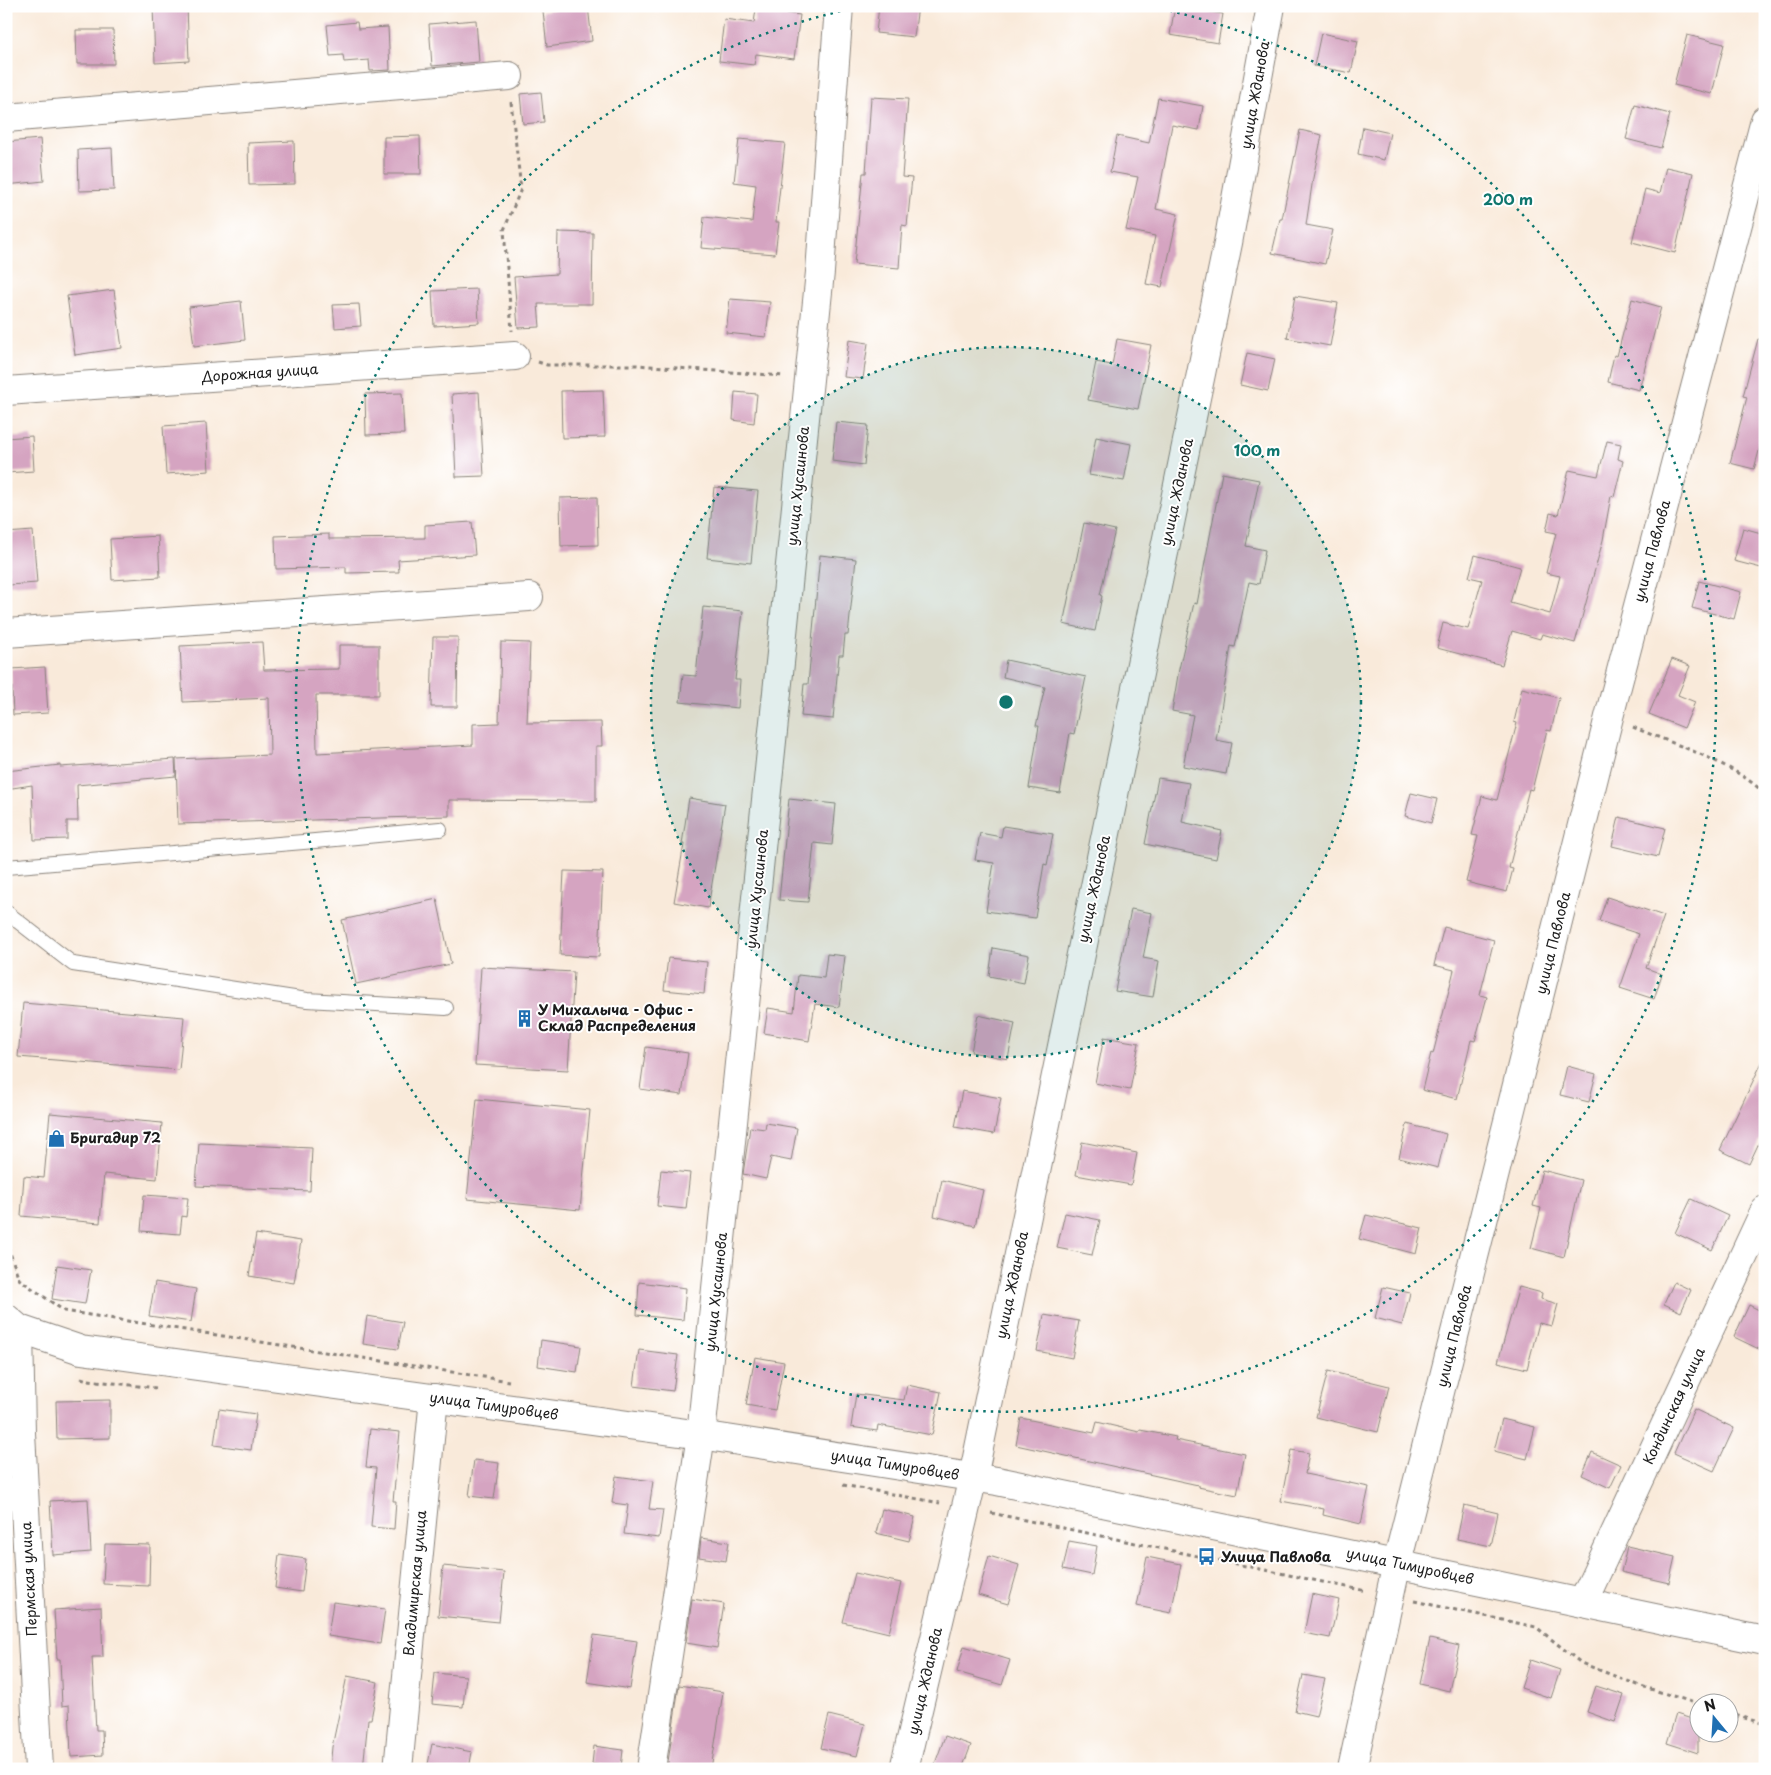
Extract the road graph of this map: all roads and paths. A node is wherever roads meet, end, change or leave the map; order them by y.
1 (839, 6) edge
2 (1271, 6) edge
3 (508, 76) joint
4 (6, 118) edge
5 (1765, 120) edge
6 (514, 356) junction
7 (809, 378) junction
8 (6, 391) edge
9 (529, 597) dead end
10 (6, 634) edge
11 (1609, 717) junction
12 (1765, 794) edge
13 (440, 829) dead end
14 (6, 867) edge
15 (6, 912) edge
16 (446, 1008) dead end
17 (1765, 1210) edge
18 (13, 1324) edge
19 (80, 1377) dead end
20 (158, 1389) dead end
21 (434, 1398) junction
22 (702, 1435) junction
23 (973, 1477) junction
24 (834, 1484) dead end
25 (966, 1508) junction
26 (1397, 1563) junction
27 (1390, 1596) junction
28 (1583, 1602) junction
29 (1765, 1641) edge
30 (1688, 1701) edge
31 (1738, 1716) edge
32 (1765, 1724) edge
33 (39, 1769) edge
34 (398, 1769) edge
35 (651, 1769) edge
36 (904, 1769) edge
37 (1352, 1769) edge

1 - 7 street, улица Хусаинова
2 - 23 street, улица Жданова
3 - 4 street
3 - 6 path
5 - 11 street, улица Павлова
6 - 7 path
6 - 8 street, Дорожная улица
7 - 22 street, улица Хусаинова
9 - 10 street
11 - 12 path
11 - 26 street, улица Павлова
13 - 14 lane
15 - 16 lane
17 - 28 street, Кондинская улица
18 - 21 street, улица Тимуровцев
18 - 33 street, Пермская улица
19 - 20 path
21 - 22 street, улица Тимуровцев
21 - 34 street, Владимирская улица
22 - 23 street, улица Тимуровцев
22 - 35 street, улица Хусаинова
23 - 25 street, улица Жданова
23 - 26 street, улица Тимуровцев
24 - 25 path
25 - 27 path
25 - 36 street, улица Жданова
26 - 27 street, улица Павлова
26 - 28 street, улица Тимуровцев
27 - 30 path
27 - 37 street, улица Павлова
28 - 29 street, улица Тимуровцев
31 - 32 path

